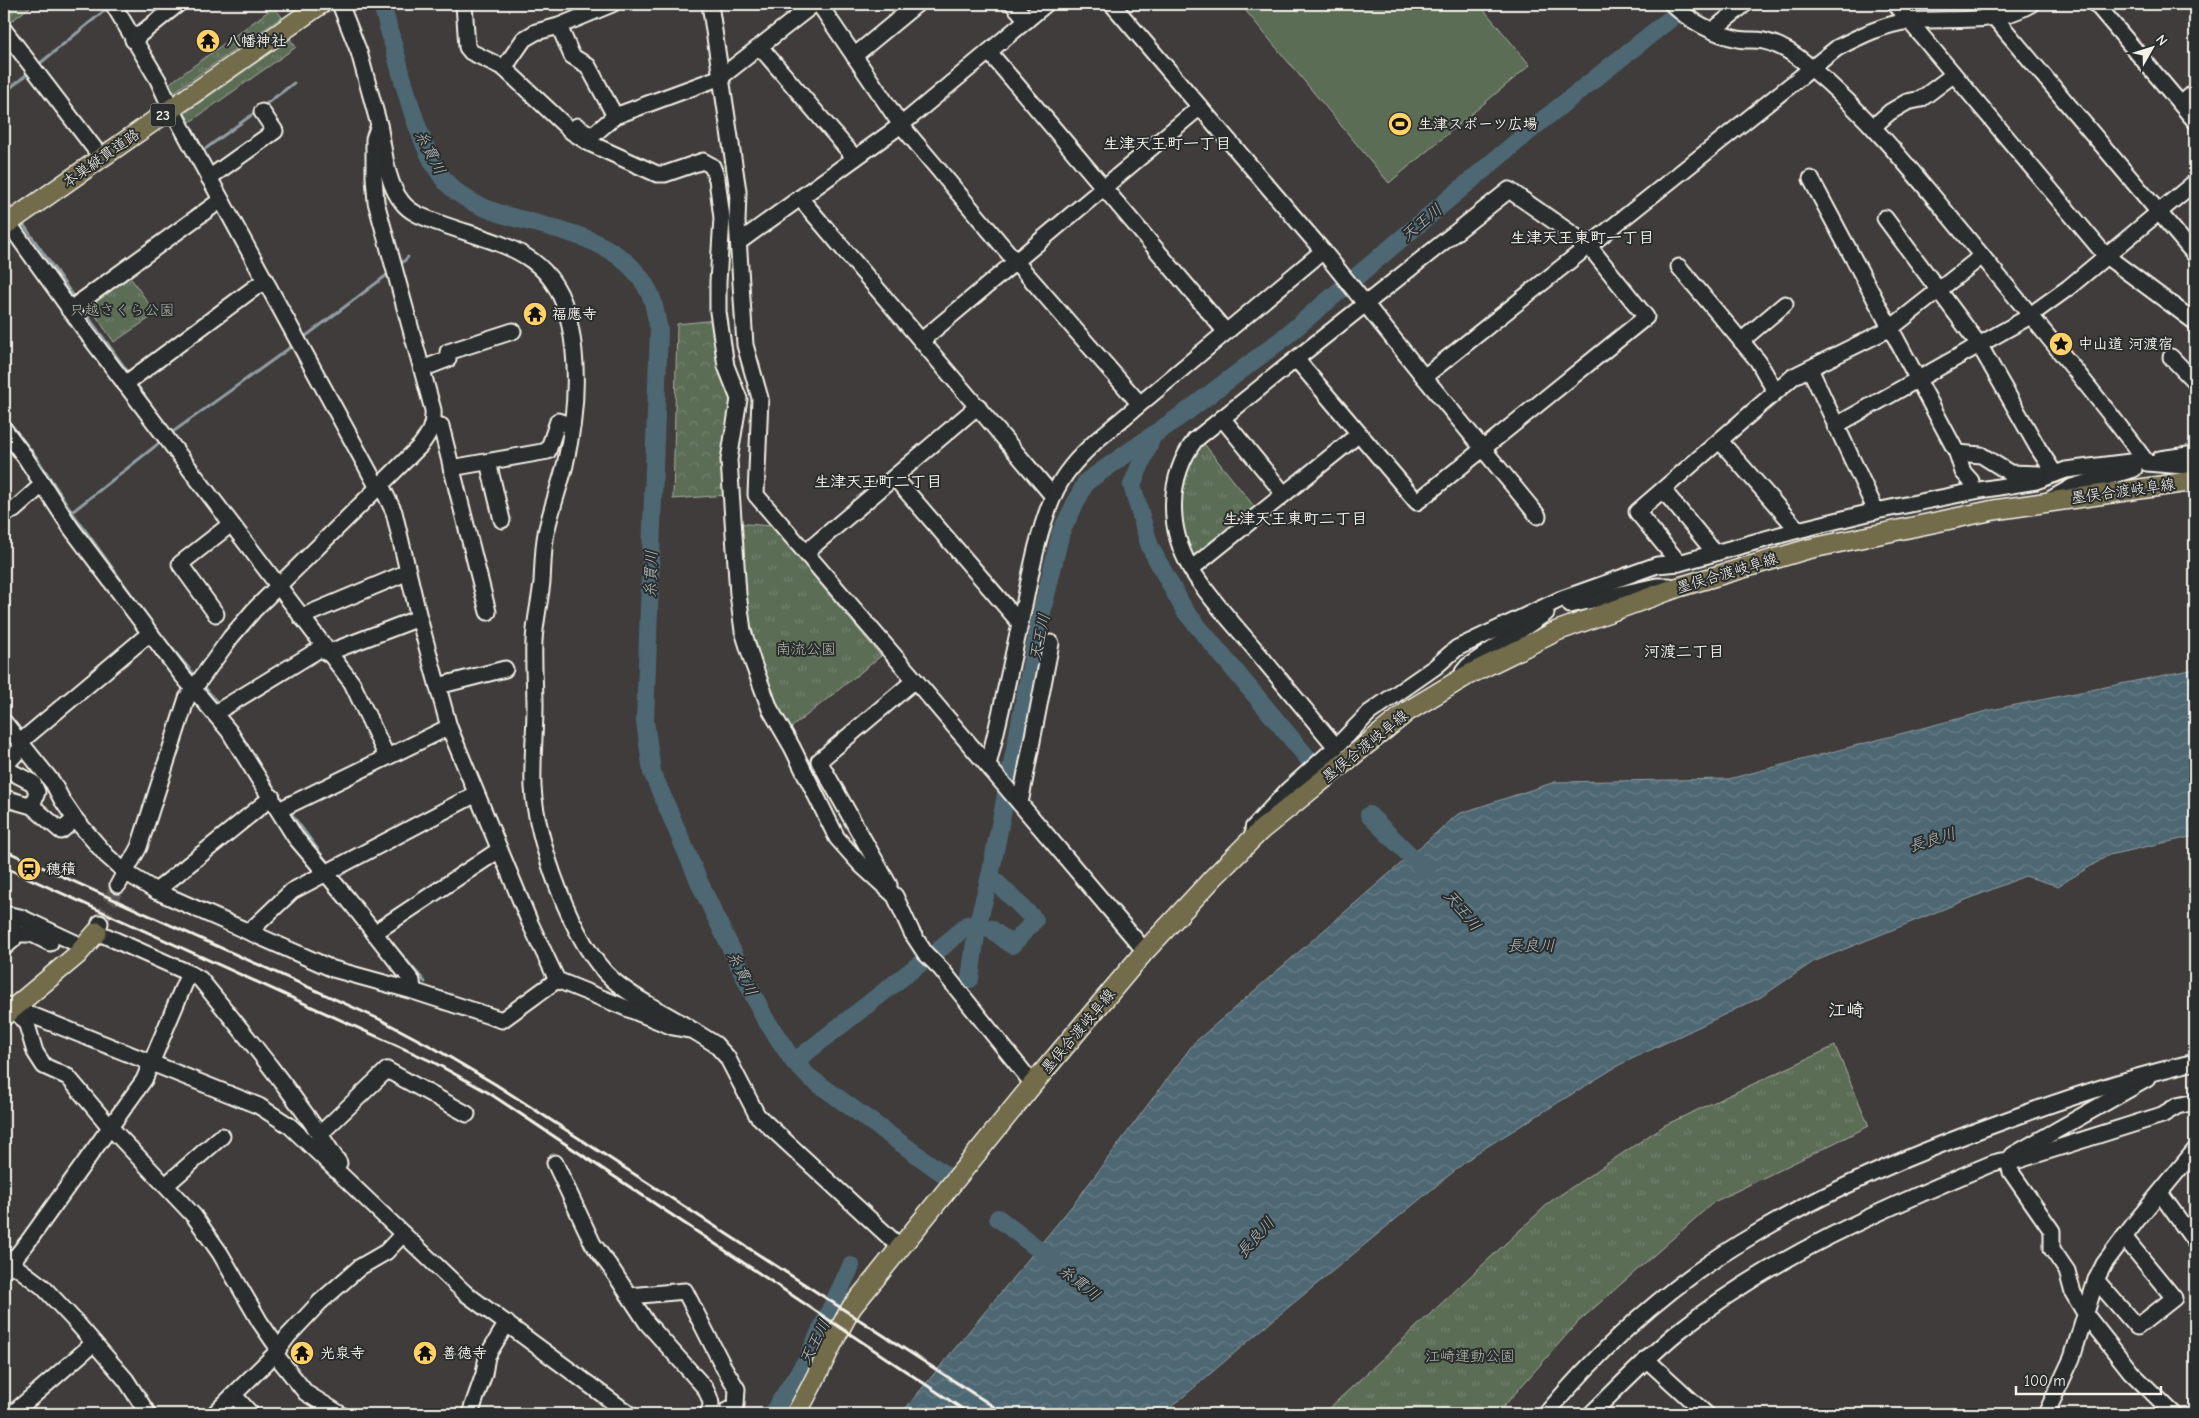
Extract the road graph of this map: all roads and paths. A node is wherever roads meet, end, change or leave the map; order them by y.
1 (113, 4) edge
2 (178, 4) edge
3 (306, 4) edge
4 (321, 4) edge
5 (340, 4) edge
6 (464, 4) edge
7 (612, 4) edge
8 (710, 4) edge
9 (814, 4) edge
10 (819, 4) edge
11 (917, 4) edge
12 (1013, 4) edge
13 (1046, 4) edge
14 (1112, 4) edge
15 (1672, 4) edge
16 (1745, 4) edge
17 (1895, 4) edge
18 (1983, 4) edge
19 (2031, 4) edge
20 (2096, 4) edge
21 (594, 7) edge
22 (1995, 17) junction
23 (1027, 20) junction
24 (1910, 21) junction
25 (558, 26) junction
26 (1709, 28) junction
27 (4, 30) edge
28 (134, 40) junction
29 (760, 47) junction
30 (988, 52) junction
31 (854, 56) junction
32 (504, 68) junction
33 (1811, 68) junction
34 (1953, 75) junction
35 (721, 77) junction
36 (2195, 92) edge
37 (538, 102) junction
38 (2181, 104) junction
39 (170, 106) junction
40 (1200, 106) junction
41 (262, 112) dead end
42 (615, 116) junction
43 (2195, 121) edge
44 (379, 125) junction
45 (901, 125) junction
46 (1872, 127) junction
47 (98, 155) junction
48 (855, 158) junction
49 (733, 161) junction
50 (209, 178) junction
51 (1811, 179) dead end
52 (2195, 182) edge
53 (1105, 187) junction
54 (800, 198) junction
55 (221, 200) junction
56 (2159, 212) junction
57 (722, 218) junction
58 (1885, 218) dead end
59 (5, 220) edge
60 (739, 242) junction
61 (1588, 245) junction
62 (1326, 255) junction
63 (2195, 255) edge
64 (1982, 256) junction
65 (2106, 256) junction
66 (1016, 262) junction
67 (1679, 267) dead end
68 (265, 280) junction
69 (1938, 290) junction
70 (1364, 302) junction
71 (1786, 304) dead end
72 (69, 310) junction
73 (2031, 315) junction
74 (2194, 318) edge
75 (1891, 328) junction
76 (513, 331) dead end
77 (1226, 332) junction
78 (922, 340) junction
79 (1741, 341) junction
80 (1980, 346) junction
81 (2171, 357) dead end
82 (1296, 359) junction
83 (422, 369) junction
84 (1810, 369) junction
85 (1424, 377) junction
86 (1918, 379) junction
87 (2195, 382) edge
88 (125, 384) junction
89 (1775, 391) junction
90 (1139, 404) junction
91 (978, 406) junction
92 (1222, 418) junction
93 (433, 424) junction
94 (572, 426) junction
95 (1835, 426) junction
96 (4, 429) edge
97 (1359, 434) junction
98 (1720, 441) junction
99 (1482, 448) junction
100 (1957, 452) junction
101 (2195, 454) edge
102 (2145, 461) junction
103 (488, 462) junction
104 (2195, 466) edge
105 (452, 468) junction
106 (2053, 475) junction
107 (895, 478) junction
108 (1971, 480) dead end
109 (2195, 481) edge
110 (43, 484) junction
111 (380, 487) junction
112 (1663, 490) junction
113 (1284, 494) junction
114 (1053, 496) junction
115 (2047, 501) junction
116 (1876, 511) junction
117 (4, 513) edge
118 (1538, 516) dead end
119 (502, 520) dead end
120 (231, 524) junction
121 (1798, 530) junction
122 (806, 552) junction
123 (1715, 553) junction
124 (1678, 563) junction
125 (1191, 569) junction
126 (408, 572) junction
127 (278, 587) junction
128 (1679, 587) junction
129 (1551, 604) junction
130 (488, 612) dead end
131 (216, 614) dead end
132 (300, 617) junction
133 (419, 618) junction
134 (1020, 623) junction
135 (150, 633) junction
136 (1051, 643) dead end
137 (325, 650) junction
138 (505, 670) dead end
139 (916, 680) junction
140 (1453, 684) junction
141 (438, 686) junction
142 (193, 687) junction
143 (215, 713) junction
144 (4, 722) edge
145 (449, 727) junction
146 (21, 744) junction
147 (1336, 747) junction
148 (387, 757) junction
149 (4, 767) edge
150 (990, 767) junction
151 (476, 794) junction
152 (4, 798) edge
153 (1017, 800) junction
154 (275, 803) junction
155 (32, 806) junction
156 (76, 819) junction
157 (499, 850) junction
158 (1236, 855) junction
159 (326, 873) junction
160 (121, 879) junction
161 (156, 891) junction
162 (895, 896) junction
163 (7, 913) edge
164 (99, 928) joint
165 (249, 932) junction
166 (374, 932) junction
167 (16, 934) junction
168 (4, 948) edge
169 (79, 948) junction
170 (1145, 951) junction
171 (189, 973) junction
172 (557, 980) junction
173 (413, 991) junction
174 (7, 1009) edge
175 (694, 1032) junction
176 (151, 1062) junction
177 (2195, 1062) edge
178 (2158, 1070) junction
179 (1033, 1084) junction
180 (2195, 1102) edge
181 (467, 1114) dead end
182 (110, 1127) junction
183 (320, 1134) junction
184 (222, 1136) dead end
185 (2195, 1150) edge
186 (2008, 1162) junction
187 (555, 1163) dead end
188 (350, 1181) junction
189 (166, 1185) junction
190 (2160, 1193) junction
191 (403, 1234) junction
192 (2124, 1237) junction
193 (2195, 1242) edge
194 (901, 1248) junction
195 (7, 1267) edge
196 (2096, 1280) junction
197 (630, 1296) junction
198 (2086, 1316) junction
199 (507, 1323) junction
200 (94, 1343) junction
201 (277, 1351) junction
202 (1646, 1360) junction
203 (234, 1395) junction
204 (12, 1414) edge
205 (148, 1414) edge
206 (214, 1414) edge
207 (251, 1414) edge
208 (340, 1414) edge
209 (470, 1414) edge
210 (629, 1414) edge
211 (707, 1414) edge
212 (722, 1414) edge
213 (796, 1414) edge
214 (1546, 1414) edge
215 (1591, 1414) edge
216 (1706, 1414) edge
217 (2046, 1414) edge
218 (2174, 1414) edge

1 - 28 street
2 - 28 street
3 - 39 main road, 本巣縦貫道路 / 23
4 - 39 main road, 本巣縦貫道路 / 23
5 - 44 street
6 - 32 street
7 - 21 street
8 - 35 street
9 - 29 street
10 - 31 street
11 - 31 street
12 - 23 street
13 - 23 street
14 - 40 street
15 - 26 street
16 - 26 street
17 - 24 street
18 - 22 street
19 - 22 street
20 - 38 street
21 - 25 street
22 - 24 street
22 - 56 street
23 - 30 street
24 - 33 street
24 - 34 street
25 - 32 street
25 - 42 street
26 - 33 street
27 - 47 street
28 - 39 street
29 - 35 street
29 - 48 street
30 - 45 street
30 - 53 street
31 - 45 street
32 - 37 street
33 - 46 street
33 - 61 street
34 - 46 street
34 - 65 street
35 - 42 street
35 - 49 street
36 - 38 street
37 - 42 street
37 - 57 street
38 - 43 street
39 - 47 main road, 本巣縦貫道路 / 23
39 - 50 street
40 - 53 street
40 - 62 street
41 - 50 street
44 - 83 street
44 - 94 street
45 - 48 street
45 - 66 street
46 - 64 street
47 - 59 main road, 本巣縦貫道路 / 23
48 - 54 street
49 - 57 street
49 - 60 street
50 - 55 street
51 - 75 street
52 - 56 street
53 - 66 street
53 - 77 street
54 - 60 street
54 - 78 street
55 - 68 street
55 - 72 street
56 - 63 street
56 - 65 street
57 - 162 street
58 - 69 street
59 - 72 street
60 - 122 street
61 - 70 street
61 - 85 street
61 - 99 street
62 - 70 street
62 - 77 street
64 - 69 street
64 - 73 street
65 - 73 street
65 - 74 street
66 - 78 street
66 - 90 street
67 - 79 street
68 - 88 street
68 - 111 street
69 - 75 street
69 - 80 street
70 - 82 street
70 - 85 street
71 - 79 street
72 - 88 street
73 - 80 street
73 - 102 street
75 - 84 street
75 - 86 street
76 - 83 street
77 - 90 street
78 - 91 street
79 - 89 street
80 - 86 street
80 - 106 street
81 - 87 street
82 - 92 street
82 - 97 street
83 - 93 street
84 - 89 street
84 - 95 street
85 - 99 street
86 - 95 street
86 - 100 street
88 - 120 street
89 - 98 street
90 - 114 street
91 - 107 street
91 - 114 street
92 - 113 street
92 - 125 street
93 - 105 street
93 - 111 street
94 - 103 street
94 - 175 street
95 - 116 street
96 - 110 street
97 - 99 street
97 - 113 street
98 - 112 street
98 - 121 street
99 - 118 street
100 - 106 street
100 - 108 street
101 - 102 street
102 - 104 street
102 - 106 street
102 - 115 street
103 - 105 street
103 - 119 street
105 - 130 street
106 - 116 street
107 - 122 street
107 - 134 street
109 - 115 main road, 墨俣合渡岐阜線
110 - 117 street
110 - 135 street
111 - 126 street
111 - 127 street
112 - 123 street
112 - 124 street
113 - 125 street
114 - 134 street
115 - 128 main road, 墨俣合渡岐阜線
116 - 121 street
120 - 127 street
120 - 131 street
121 - 123 street
122 - 139 street
123 - 124 street
124 - 129 street
125 - 147 street
126 - 132 street
126 - 133 street
127 - 132 street
127 - 142 street
128 - 129 street
128 - 140 main road, 墨俣合渡岐阜線
129 - 140 street
129 - 147 street
132 - 137 street
133 - 137 street
133 - 141 street
134 - 150 street
135 - 142 street
135 - 146 street
136 - 153 street
137 - 143 street
137 - 148 street
138 - 141 street
139 - 150 street
139 - 162 street
140 - 158 main road, 墨俣合渡岐阜線
141 - 145 street
142 - 143 street
142 - 160 street
143 - 154 street
144 - 146 street
145 - 148 street
145 - 151 street
146 - 149 street
146 - 156 street
147 - 158 street
148 - 154 street
149 - 155 street
150 - 153 street
151 - 157 street
151 - 159 street
152 - 155 street
153 - 170 street
154 - 159 street
154 - 161 street
155 - 156 street
156 - 160 street
157 - 166 street
157 - 172 street
158 - 170 main road, 墨俣合渡岐阜線
159 - 165 street
159 - 166 street
160 - 161 street
161 - 165 street
162 - 179 street
163 - 167 street
163 - 169 street
164 - 169 main road
164 - 171 street
165 - 173 street
166 - 173 street
167 - 168 street
167 - 169 street
169 - 174 main road
170 - 179 main road, 墨俣合渡岐阜線
171 - 176 street
171 - 183 street
172 - 173 street
172 - 175 street
174 - 176 street
174 - 182 street
175 - 194 street
176 - 182 street
176 - 188 street
177 - 178 street
178 - 186 street
178 - 214 street
179 - 194 main road, 墨俣合渡岐阜線
180 - 186 street
181 - 183 street
182 - 189 street
182 - 195 street
183 - 188 street
184 - 189 street
185 - 190 street
186 - 198 street
186 - 202 street
187 - 197 street
188 - 191 street
189 - 201 street
190 - 192 street
190 - 193 street
191 - 199 street
191 - 201 street
192 - 196 street
192 - 196 street
194 - 213 main road, 墨俣合渡岐阜線
195 - 200 street
196 - 198 street
197 - 211 street
197 - 212 street
198 - 217 street
198 - 218 street
199 - 209 street
199 - 210 street
200 - 204 street
200 - 205 street
201 - 203 street
201 - 208 street
202 - 215 street
202 - 216 street
203 - 206 street
203 - 207 street

